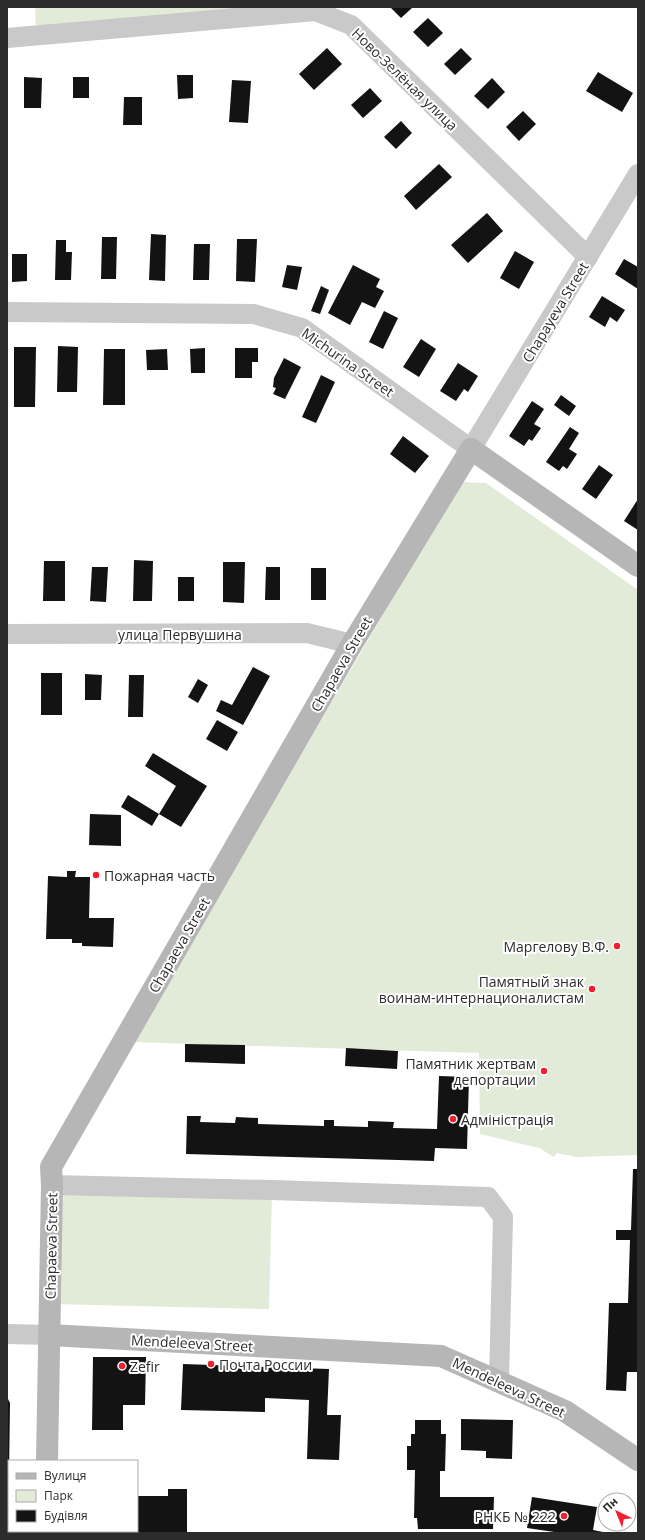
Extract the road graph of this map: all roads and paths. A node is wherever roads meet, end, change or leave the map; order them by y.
1 (7, 38) edge
2 (638, 174) edge
3 (588, 257) junction
4 (7, 312) edge
5 (471, 450) junction
6 (638, 566) edge
7 (7, 634) edge
8 (352, 644) junction
9 (52, 1185) junction
10 (7, 1334) edge
11 (49, 1335) junction
12 (499, 1381) junction
13 (47, 1460) edge
14 (638, 1460) edge

1 - 3 street, Ново-Зелёная улица
2 - 3 street, Chapayeva Street
3 - 5 street, Chapayeva Street
4 - 5 street, Michurina Street
5 - 6 main road, Michurina Street
5 - 8 main road, Chapaeva Street
7 - 8 street, улица Первушина
8 - 9 main road, Chapaeva Street
9 - 11 main road, Chapaeva Street
9 - 12 street
10 - 11 street, Mendeleeva Street
11 - 12 main road, Mendeleeva Street
11 - 13 main road, Chapaeva Street
12 - 14 main road, Mendeleeva Street

